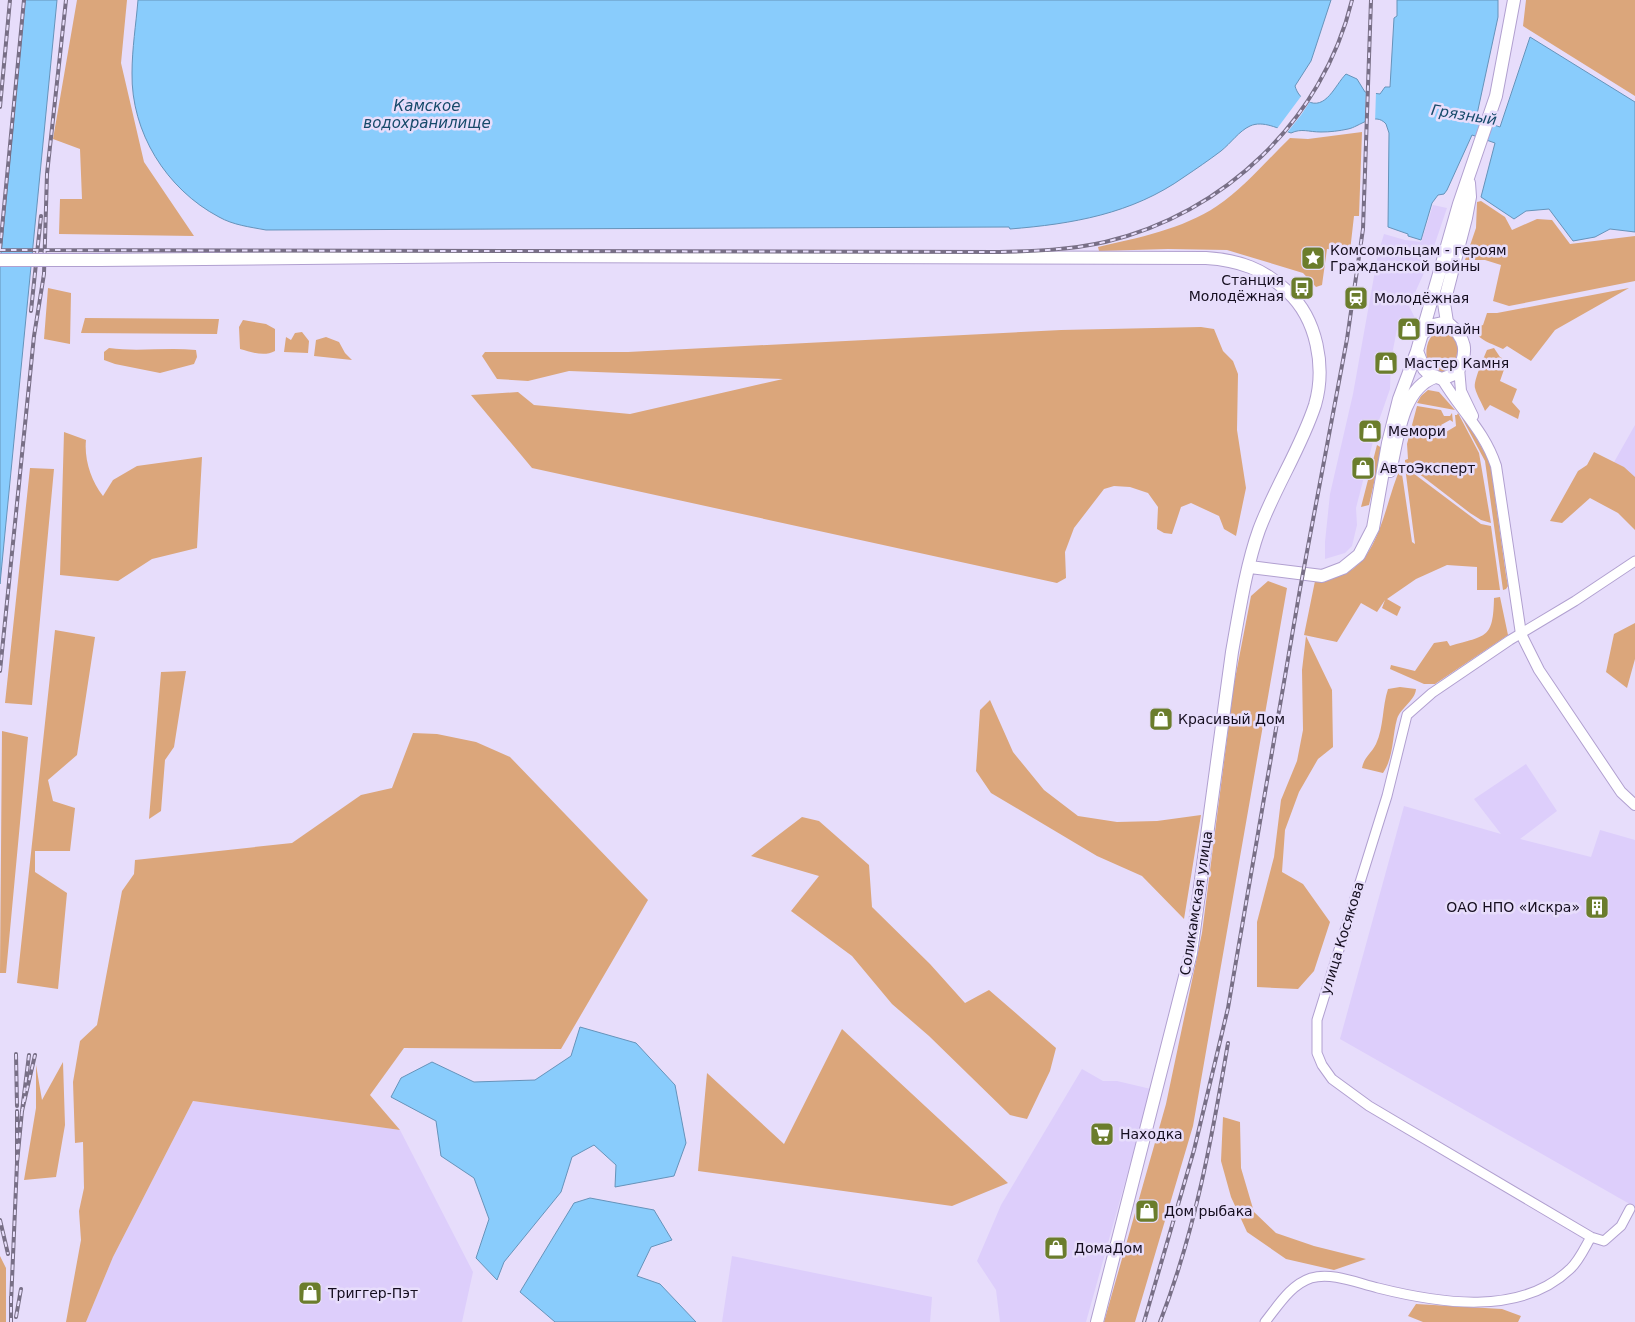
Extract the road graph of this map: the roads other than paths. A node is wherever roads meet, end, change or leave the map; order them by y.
1 (1514, 0) edge
2 (1468, 180) junction
3 (0, 260) edge
4 (1447, 322) junction
5 (1422, 334) junction
6 (1417, 351) junction
7 (1459, 368) junction
8 (1438, 378) junction
9 (1476, 424) junction
10 (1378, 506) junction
11 (1635, 561) edge
12 (1250, 567) junction
13 (1521, 634) junction
14 (1635, 805) edge
15 (1630, 1209) dead end
16 (1591, 1237) junction
17 (1097, 1322) edge
18 (1265, 1322) edge

1 - 2 main road
2 - 4 main road
2 - 5 main road
3 - 12 main road, Соликамская улица, bridge
4 - 5 main road
4 - 7 main road
5 - 6 main road
6 - 8 main road
6 - 10 main road
7 - 8 main road
7 - 9 street
8 - 9 street
8 - 10 main road
9 - 13 street
10 - 12 main road
11 - 13 street, улица Косякова
12 - 17 main road, Соликамская улица
13 - 14 street
13 - 16 street, улица Косякова
15 - 16 street
16 - 18 street

